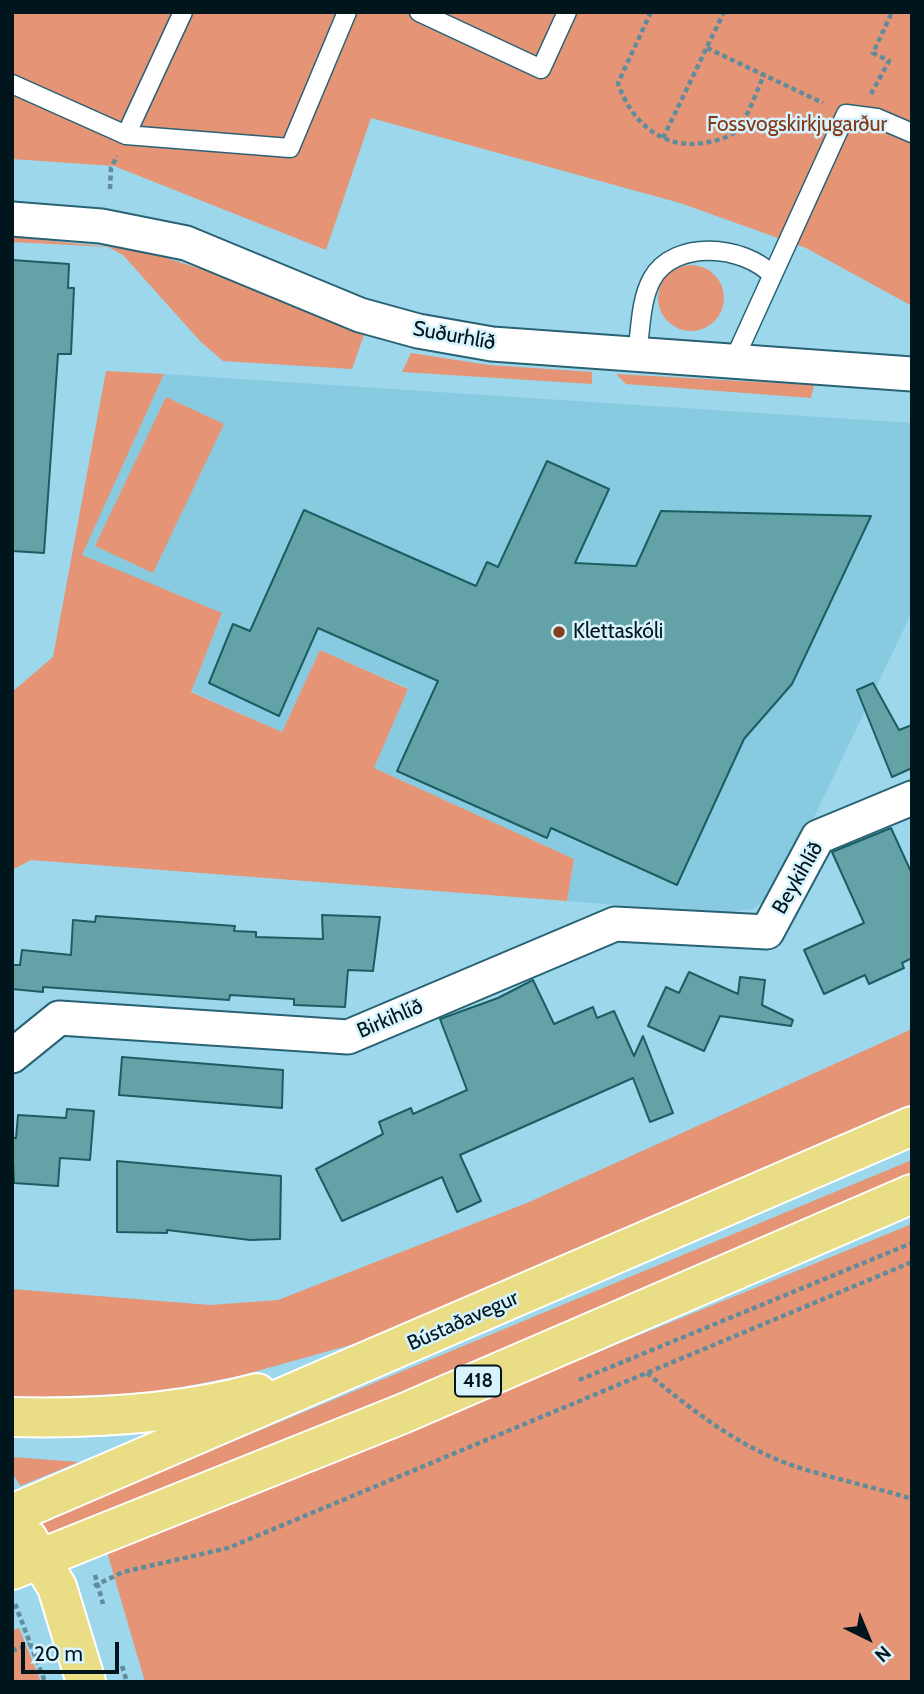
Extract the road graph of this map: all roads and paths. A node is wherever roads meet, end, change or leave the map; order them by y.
1 (183, 12) edge
2 (348, 12) edge
3 (419, 12) edge
4 (567, 12) edge
5 (651, 12) edge
6 (713, 12) edge
7 (892, 12) edge
8 (723, 14) edge
9 (707, 48) junction
10 (764, 75) junction
11 (12, 84) edge
12 (854, 114) junction
13 (912, 133) edge
14 (126, 135) junction
15 (663, 138) junction
16 (12, 219) edge
17 (772, 275) junction
18 (637, 353) junction
19 (734, 360) junction
20 (912, 374) edge
21 (912, 798) edge
22 (767, 932) joint
23 (12, 1056) edge
24 (912, 1126) edge
25 (912, 1194) edge
26 (912, 1262) edge
27 (374, 1360) junction
28 (647, 1373) junction
29 (12, 1417) edge
30 (912, 1499) edge
31 (12, 1513) edge
32 (93, 1569) dead end
33 (22, 1578) edge
34 (97, 1584) junction
35 (89, 1588) dead end
36 (101, 1596) dead end
37 (30, 1644) junction
38 (12, 1651) edge
39 (45, 1682) edge
40 (86, 1682) edge

1 - 14 lane
2 - 14 lane
3 - 4 lane
5 - 15 path
6 - 8 path
7 - 12 path
8 - 9 path
9 - 10 path
9 - 15 path
10 - 12 path
10 - 15 path
11 - 14 lane
12 - 13 lane
12 - 17 lane
16 - 18 street, Suðurhlíð
17 - 18 lane
17 - 19 lane
18 - 19 street, Suðurhlíð
19 - 20 street, Suðurhlíð
21 - 22 street, Beykihlíð
22 - 23 street, Birkihlíð
24 - 27 main road, Bústaðavegur
25 - 33 main road, 418
26 - 28 path
27 - 29 main road
27 - 31 main road, Bústaðavegur
28 - 30 path
28 - 34 path
31 - 33 main road
32 - 34 path
33 - 37 path
33 - 40 main road
34 - 35 path
34 - 36 path
37 - 38 path
37 - 39 path

